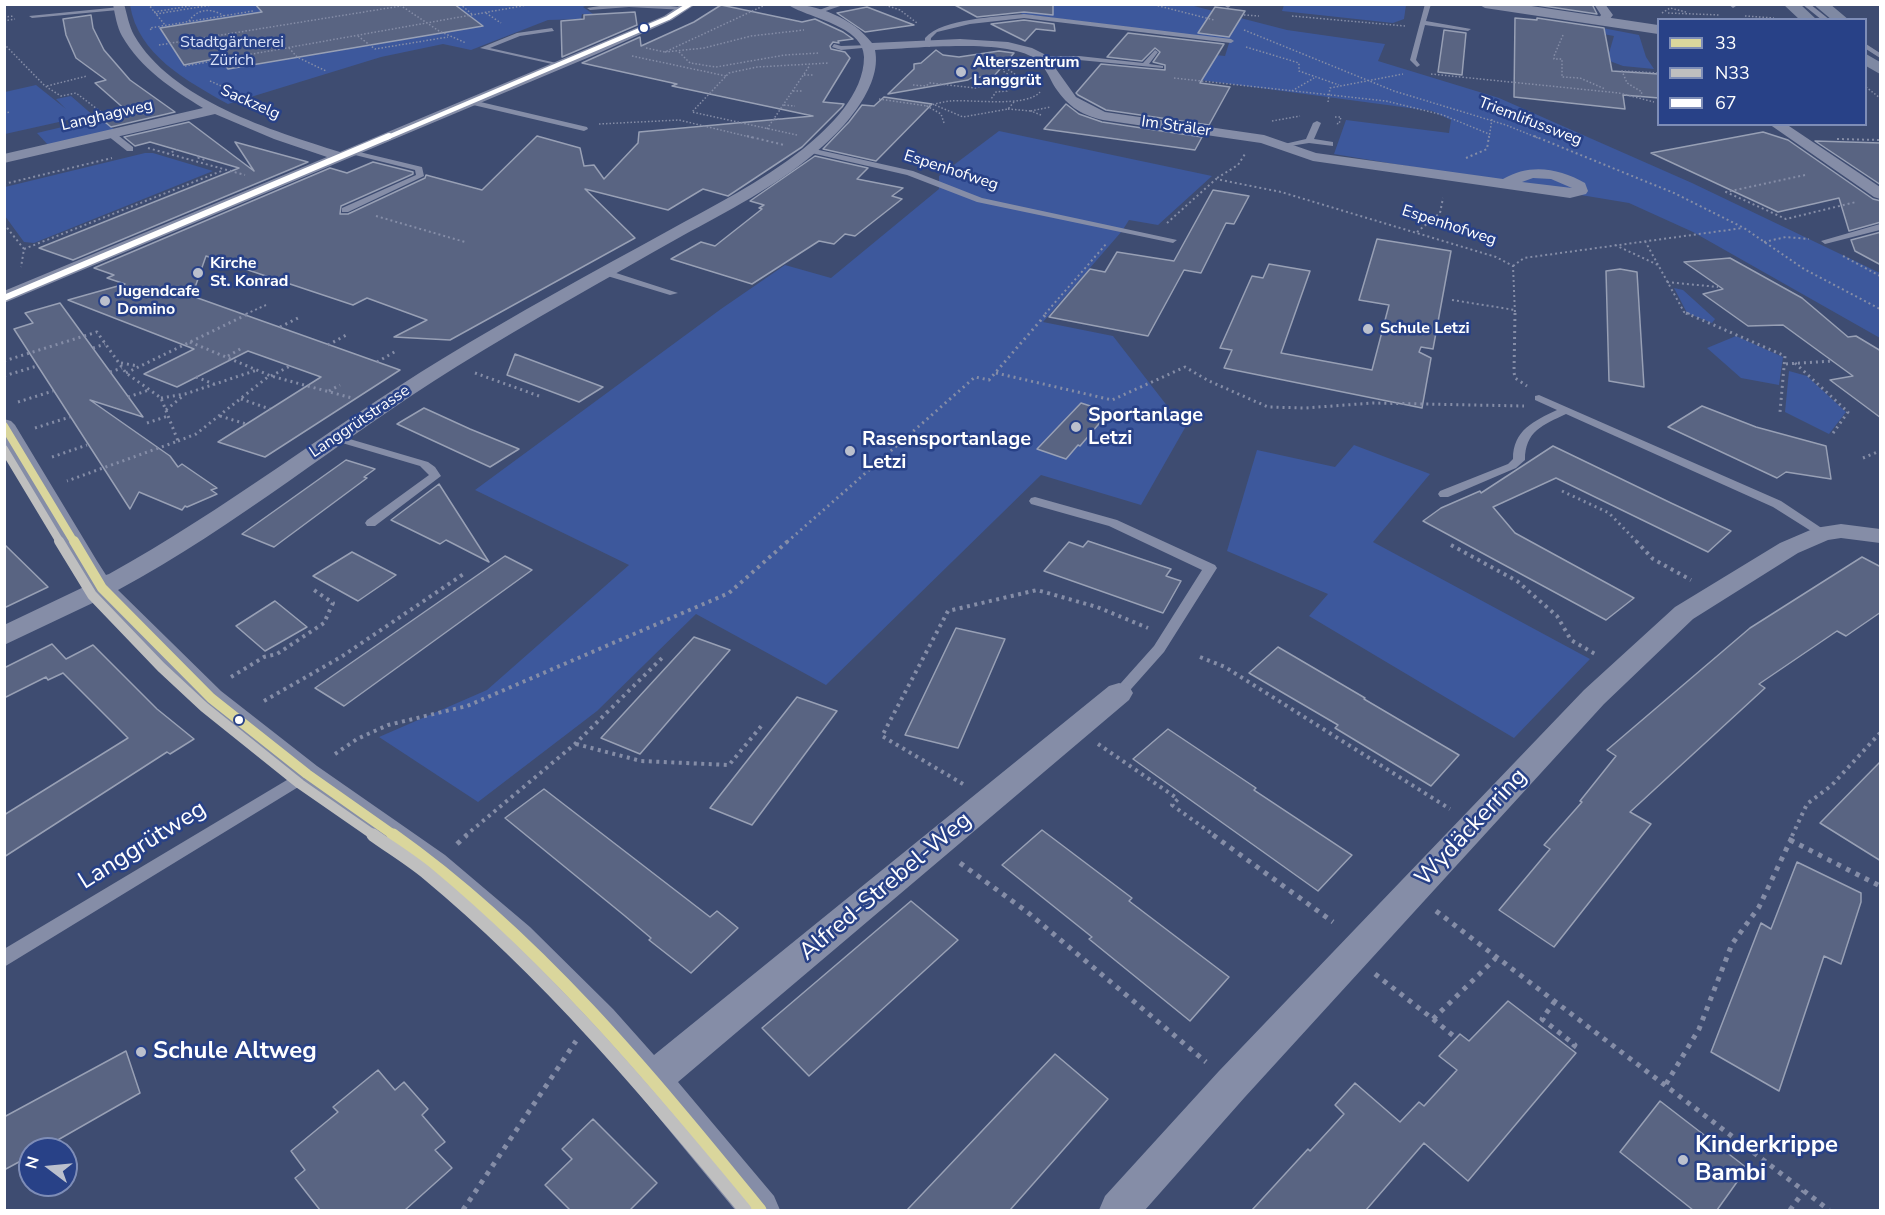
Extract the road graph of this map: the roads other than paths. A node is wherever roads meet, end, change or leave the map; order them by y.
1 (792, 4) edge
2 (843, 4) edge
3 (1428, 4) edge
4 (1485, 4) edge
5 (1599, 4) edge
6 (1790, 4) edge
7 (1805, 4) edge
8 (1820, 4) edge
9 (688, 6) edge
10 (118, 8) edge
11 (590, 8) dead end
12 (817, 12) junction
13 (80, 15) dead end
14 (32, 16) dead end
15 (1808, 18) edge
16 (1824, 18) edge
17 (1839, 18) edge
18 (1602, 22) junction
19 (1423, 25) junction
20 (1468, 29) dead end
21 (552, 30) dead end
22 (1657, 32) edge
23 (1867, 36) edge
24 (1231, 40) road end
25 (1881, 45) edge
26 (834, 46) dead end
27 (928, 46) junction
28 (870, 47) junction
29 (1155, 51) dead end
30 (1042, 58) junction
31 (1417, 64) road end
32 (559, 65) junction
33 (1145, 65) junction
34 (1161, 67) dead end
35 (471, 102) junction
36 (217, 109) junction
37 (1317, 123) dead end
38 (1779, 126) edge
39 (584, 129) road end
40 (111, 134) junction
41 (1309, 141) junction
42 (806, 143) junction
43 (1330, 144) dead end
44 (1284, 145) junction
45 (130, 149) dead end
46 (348, 155) junction
47 (4, 159) edge
48 (1506, 184) dead end
49 (1881, 194) edge
50 (347, 209) road end
51 (1881, 227) edge
52 (1173, 240) dead end
53 (1825, 240) road end
54 (607, 273) junction
55 (673, 293) dead end
56 (4, 298) edge
57 (1544, 401) road end
58 (1565, 410) junction
59 (19, 419) edge
60 (336, 438) junction
61 (1444, 494) dead end
62 (1035, 501) dead end
63 (371, 523) dead end
64 (1823, 533) junction
65 (1881, 536) edge
66 (102, 588) junction
67 (4, 636) edge
68 (1119, 693) joint
69 (307, 774) junction
70 (4, 959) edge
71 (652, 1080) junction
72 (1134, 1205) edge
73 (760, 1210) edge

1 - 12 street
2 - 12 lane
3 - 19 lane
4 - 18 street
5 - 18 street
6 - 15 main road
7 - 16 lane
8 - 17 main road
9 - 11 lane
9 - 32 street
10 - 13 lane
10 - 14 lane
10 - 36 street, Sackzelg
12 - 28 street
18 - 22 street
19 - 20 lane
19 - 31 lane
21 - 32 lane
23 - 25 main road
24 - 27 lane
26 - 28 lane
27 - 28 street
27 - 30 street
28 - 42 street, Langgrütstrasse
29 - 33 lane
30 - 33 lane
30 - 44 street, Im Sträler
32 - 35 street
33 - 34 lane
35 - 39 lane
35 - 46 street
36 - 40 street, Langhagweg
36 - 46 street, Sackzelg
37 - 41 lane
38 - 49 street
40 - 45 lane
40 - 47 street, Langhagweg
41 - 43 lane
41 - 44 lane
42 - 52 lane, Espenhofweg
42 - 54 street, Langgrütstrasse
44 - 48 street, Im Sträler
46 - 50 lane
46 - 56 street
51 - 53 lane
54 - 55 lane
54 - 60 street, Langgrütstrasse
57 - 58 lane
58 - 61 lane
58 - 64 lane
59 - 66 street
60 - 63 lane
60 - 66 street, Langgrütstrasse
62 - 68 lane
64 - 65 street, Wydäckerring
64 - 72 street, Wydäckerring
66 - 67 street, Langgrütstrasse
66 - 69 street
68 - 71 street, Alfred-Strebel-Weg
69 - 70 lane, Langgrütweg
69 - 71 street
71 - 73 street

